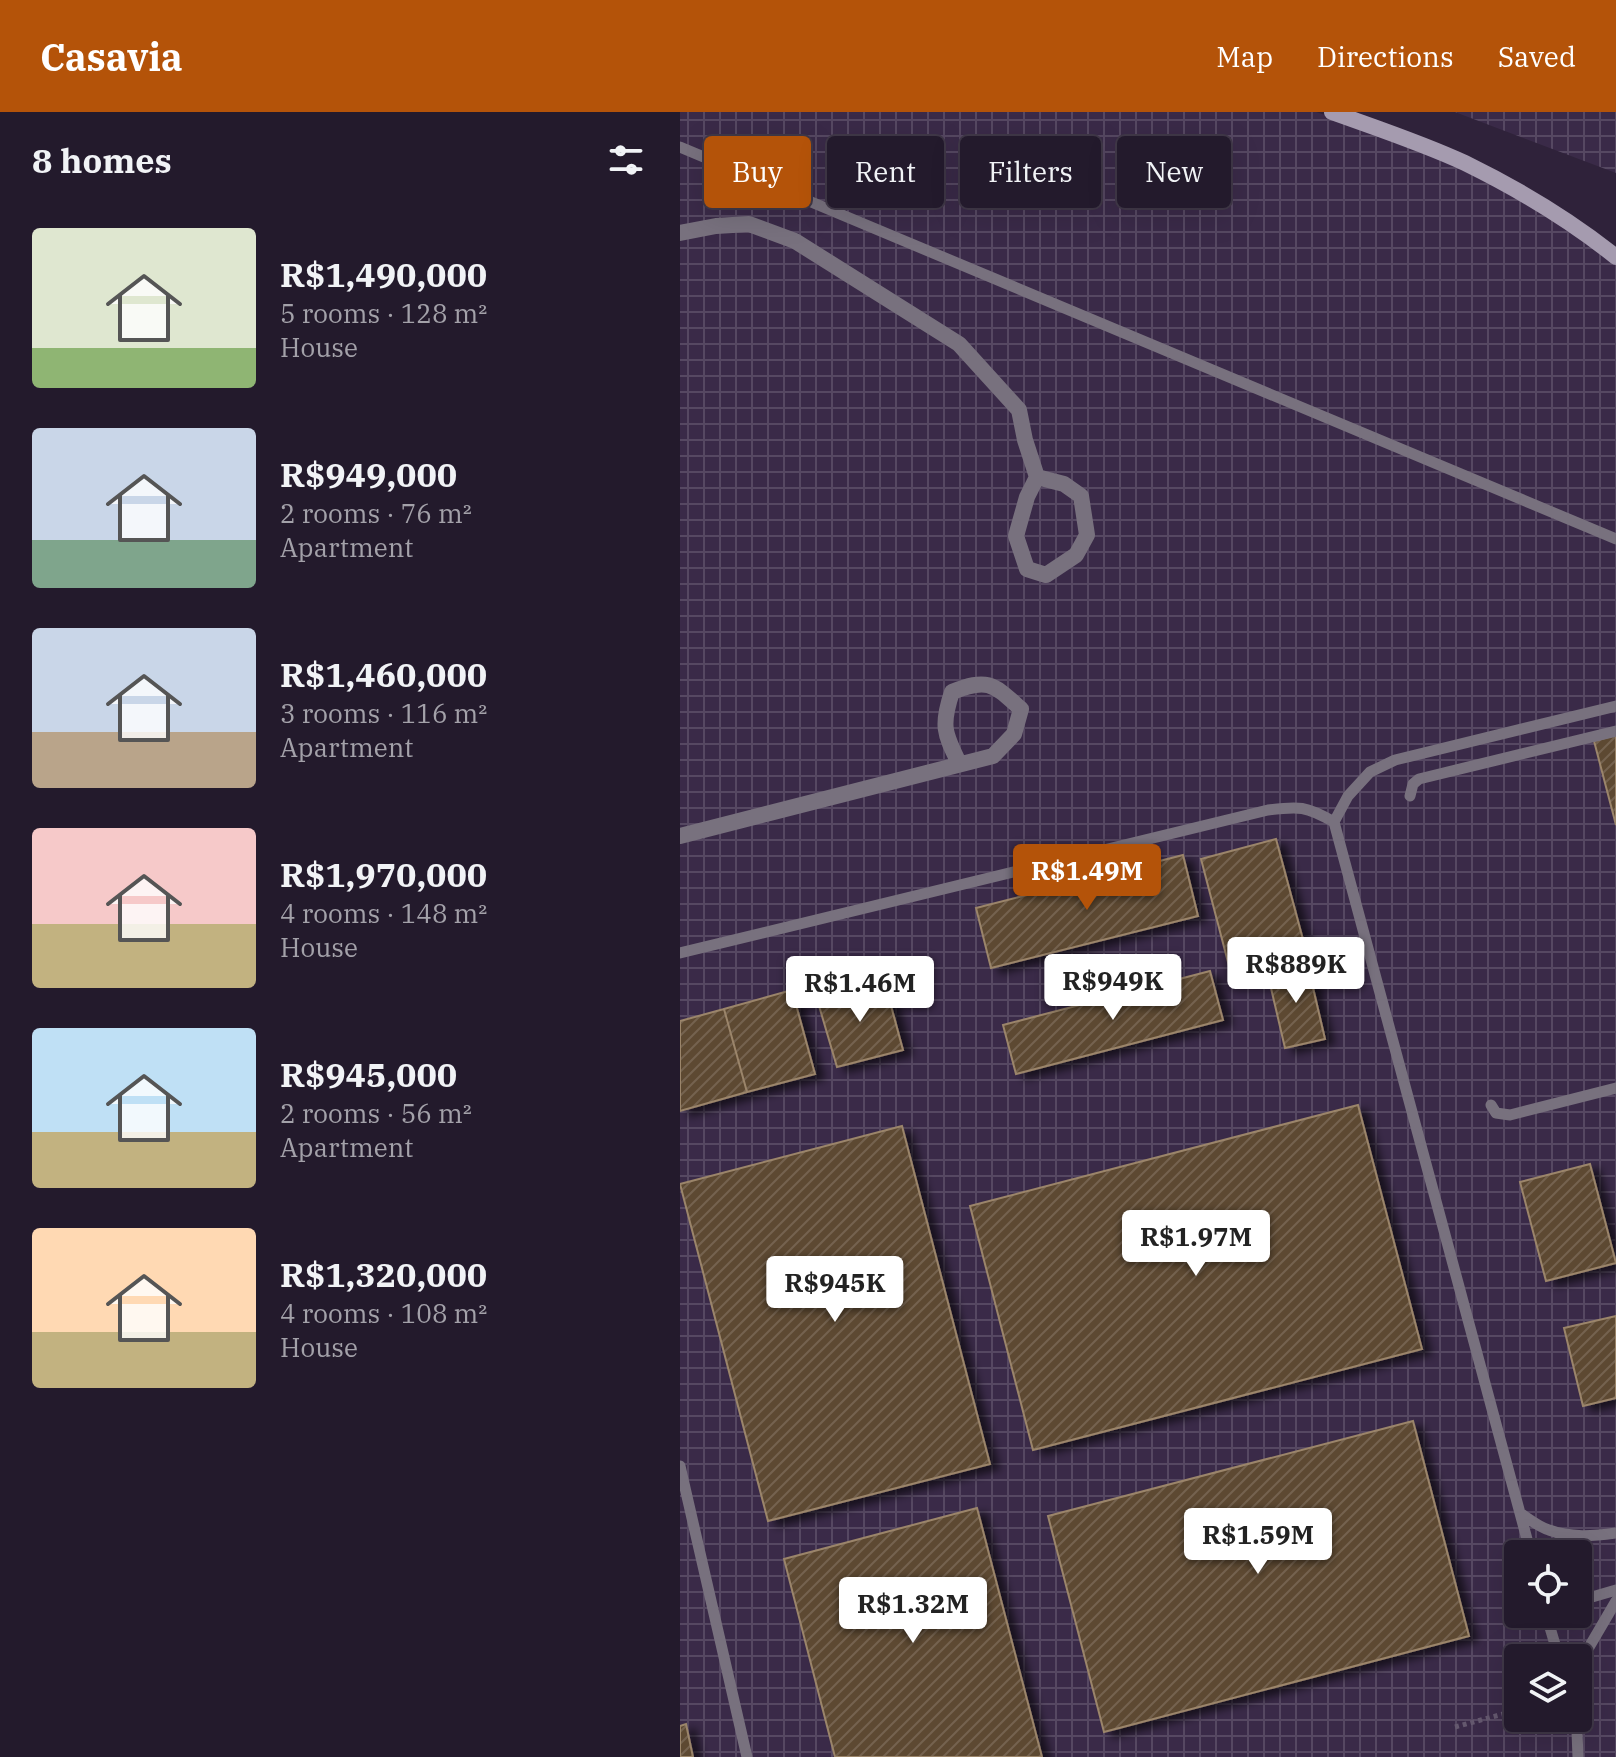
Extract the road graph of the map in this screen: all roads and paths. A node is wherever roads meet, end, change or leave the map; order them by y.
1 (1332, 112) edge
2 (680, 147) edge
3 (680, 233) edge
4 (1616, 257) edge
5 (1037, 477) junction
6 (1616, 539) edge
7 (1616, 706) edge
8 (1616, 731) edge
9 (959, 763) junction
10 (1410, 796) dead end
11 (1334, 822) junction
12 (680, 836) edge
13 (680, 953) edge
14 (1616, 1088) edge
15 (1491, 1105) dead end
16 (680, 1466) edge
17 (1520, 1513) junction
18 (1616, 1533) edge
19 (1527, 1540) edge
20 (1616, 1590) edge
21 (1592, 1597) edge
22 (1616, 1601) edge
23 (1591, 1644) edge
24 (1504, 1714) edge
25 (1455, 1727) dead end
26 (1577, 1732) edge
27 (747, 1757) edge
28 (1578, 1757) edge

1 - 4 street
2 - 6 lane
3 - 5 street
5 - 5 street
7 - 11 lane
8 - 10 lane
9 - 9 street
9 - 12 street
11 - 13 lane
11 - 17 lane
14 - 15 lane
16 - 27 lane
17 - 18 lane
17 - 19 lane
20 - 21 lane
22 - 23 lane
24 - 25 path
26 - 28 lane

